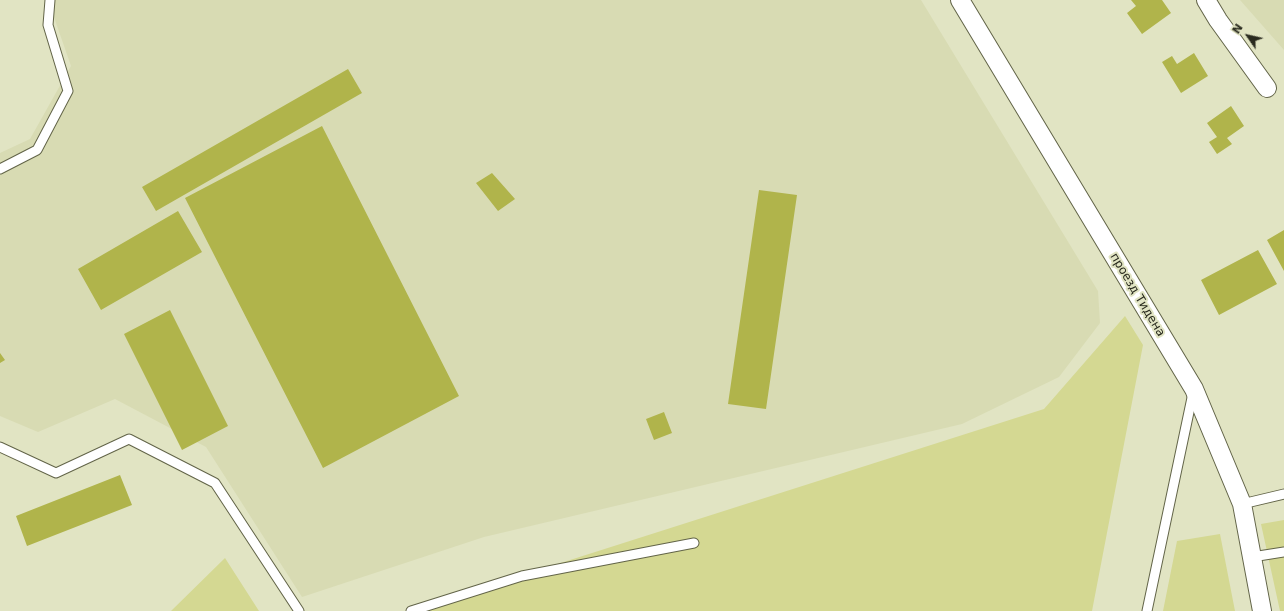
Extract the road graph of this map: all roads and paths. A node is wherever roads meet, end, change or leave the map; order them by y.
1 (50, 0) edge
2 (960, 0) edge
3 (1206, 0) edge
4 (1267, 88) dead end
5 (0, 169) edge
6 (1194, 389) junction
7 (0, 447) edge
8 (1284, 494) edge
9 (1242, 504) junction
10 (694, 543) dead end
11 (1284, 552) edge
12 (1252, 557) junction
13 (299, 611) edge
14 (411, 611) edge
15 (1147, 611) edge
16 (1262, 611) edge

1 - 5 lane
2 - 6 street, проезд Тидена
3 - 4 street
6 - 9 street, проезд Тидена
6 - 15 lane
7 - 13 lane
8 - 9 lane
9 - 12 street, проезд Тидена
10 - 14 lane
11 - 12 lane
12 - 16 street, проезд Тидена

